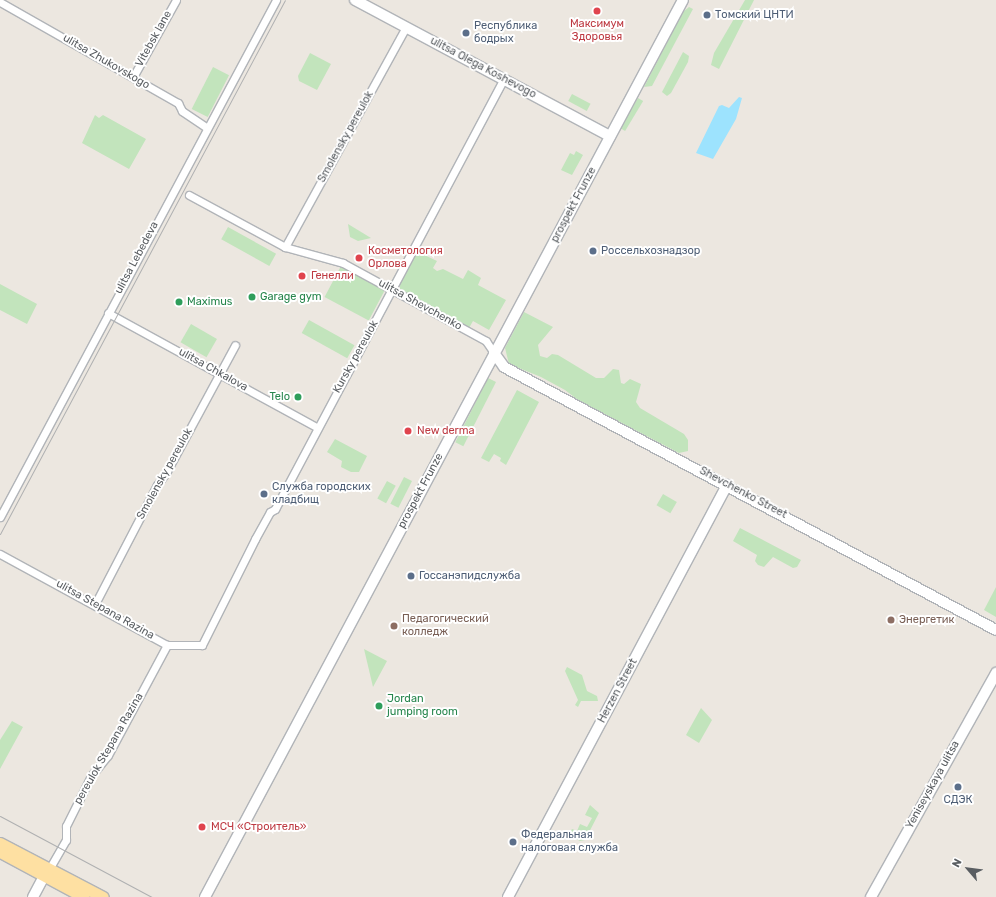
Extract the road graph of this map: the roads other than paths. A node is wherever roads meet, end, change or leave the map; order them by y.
1 (176, 0) edge
2 (276, 0) edge
3 (356, 0) edge
4 (683, 0) edge
5 (0, 2) edge
6 (406, 27) junction
7 (132, 77) junction
8 (504, 79) junction
9 (206, 128) junction
10 (610, 136) junction
11 (189, 195) dead end
12 (285, 247) junction
13 (393, 290) junction
14 (108, 313) junction
15 (236, 345) dead end
16 (494, 353) junction
17 (220, 374) junction
18 (318, 428) junction
19 (727, 485) junction
20 (0, 517) edge
21 (0, 554) edge
22 (95, 604) junction
23 (996, 630) edge
24 (209, 634) joint
25 (167, 645) junction
26 (996, 673) edge
27 (0, 843) edge
28 (0, 852) edge
29 (46, 873) junction
30 (33, 897) edge
31 (84, 897) edge
32 (102, 897) edge
33 (205, 897) edge
34 (508, 897) edge
35 (871, 897) edge

1 - 7 street, Vitebsk lane
2 - 9 street, ulitsa Lebedeva
3 - 6 street, ulitsa Olega Koshevogo
4 - 10 street, prospekt Frunze
5 - 7 street, ulitsa Zhukovskogo
6 - 8 street, ulitsa Olega Koshevogo
6 - 12 street, Smolensky pereulok
7 - 9 street, ulitsa Zhukovskogo
8 - 10 street, ulitsa Olega Koshevogo
8 - 13 street, Kursky pereulok
9 - 14 street, ulitsa Lebedeva
10 - 16 street, prospekt Frunze
11 - 12 street, ulitsa Shevchenko
12 - 13 street, ulitsa Shevchenko
13 - 16 street, ulitsa Shevchenko
13 - 18 street, Kursky pereulok
14 - 17 street, ulitsa Chkalova
14 - 20 street, ulitsa Lebedeva
15 - 17 street, Smolensky pereulok
16 - 19 street, Shevchenko Street
16 - 33 street, prospekt Frunze
17 - 18 street, ulitsa Chkalova
17 - 22 street, Smolensky pereulok
18 - 24 street, Kursky pereulok
19 - 23 street, Shevchenko Street
19 - 34 street, Herzen Street
21 - 22 street, ulitsa Stepana Razina
22 - 25 street, ulitsa Stepana Razina
24 - 25 street, ulitsa Stepana Razina
25 - 29 street, pereulok Stepana Razina
26 - 35 street, Yeniseyskaya ulitsa
27 - 29 main road
28 - 29 main road
29 - 30 street
29 - 31 main road
29 - 32 main road

